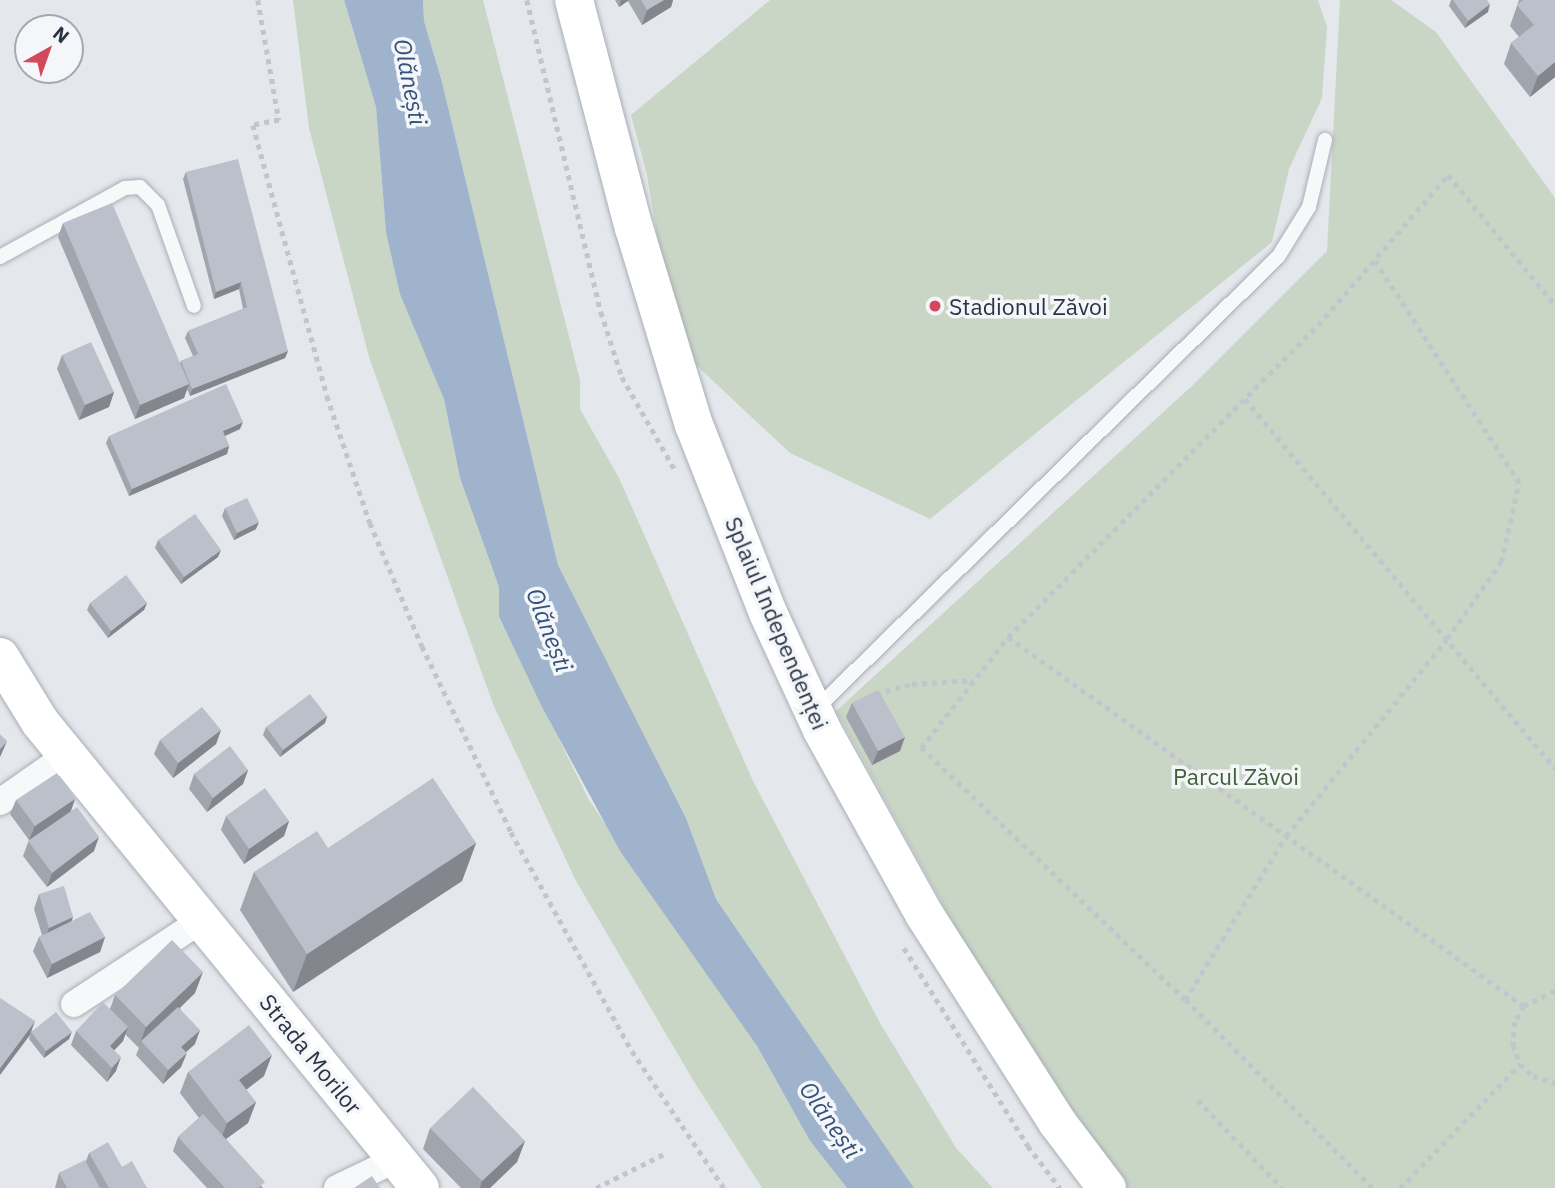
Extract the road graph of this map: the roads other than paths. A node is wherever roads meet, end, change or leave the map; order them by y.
1 (574, 0) edge
2 (1325, 140) dead end
3 (0, 257) edge
4 (194, 306) dead end
5 (0, 657) edge
6 (813, 712) junction
7 (67, 755) junction
8 (0, 802) edge
9 (202, 920) junction
10 (74, 1004) dead end
11 (397, 1159) junction
12 (337, 1188) edge
13 (420, 1188) edge
14 (1107, 1188) edge

1 - 6 street, Splaiul Independenței
2 - 6 lane
3 - 4 lane
5 - 7 street, Strada Morilor
6 - 14 street, Splaiul Independenței
7 - 8 street
7 - 9 street, Strada Morilor
9 - 10 street
9 - 11 street, Strada Morilor
11 - 12 street
11 - 13 street, Strada Morilor

